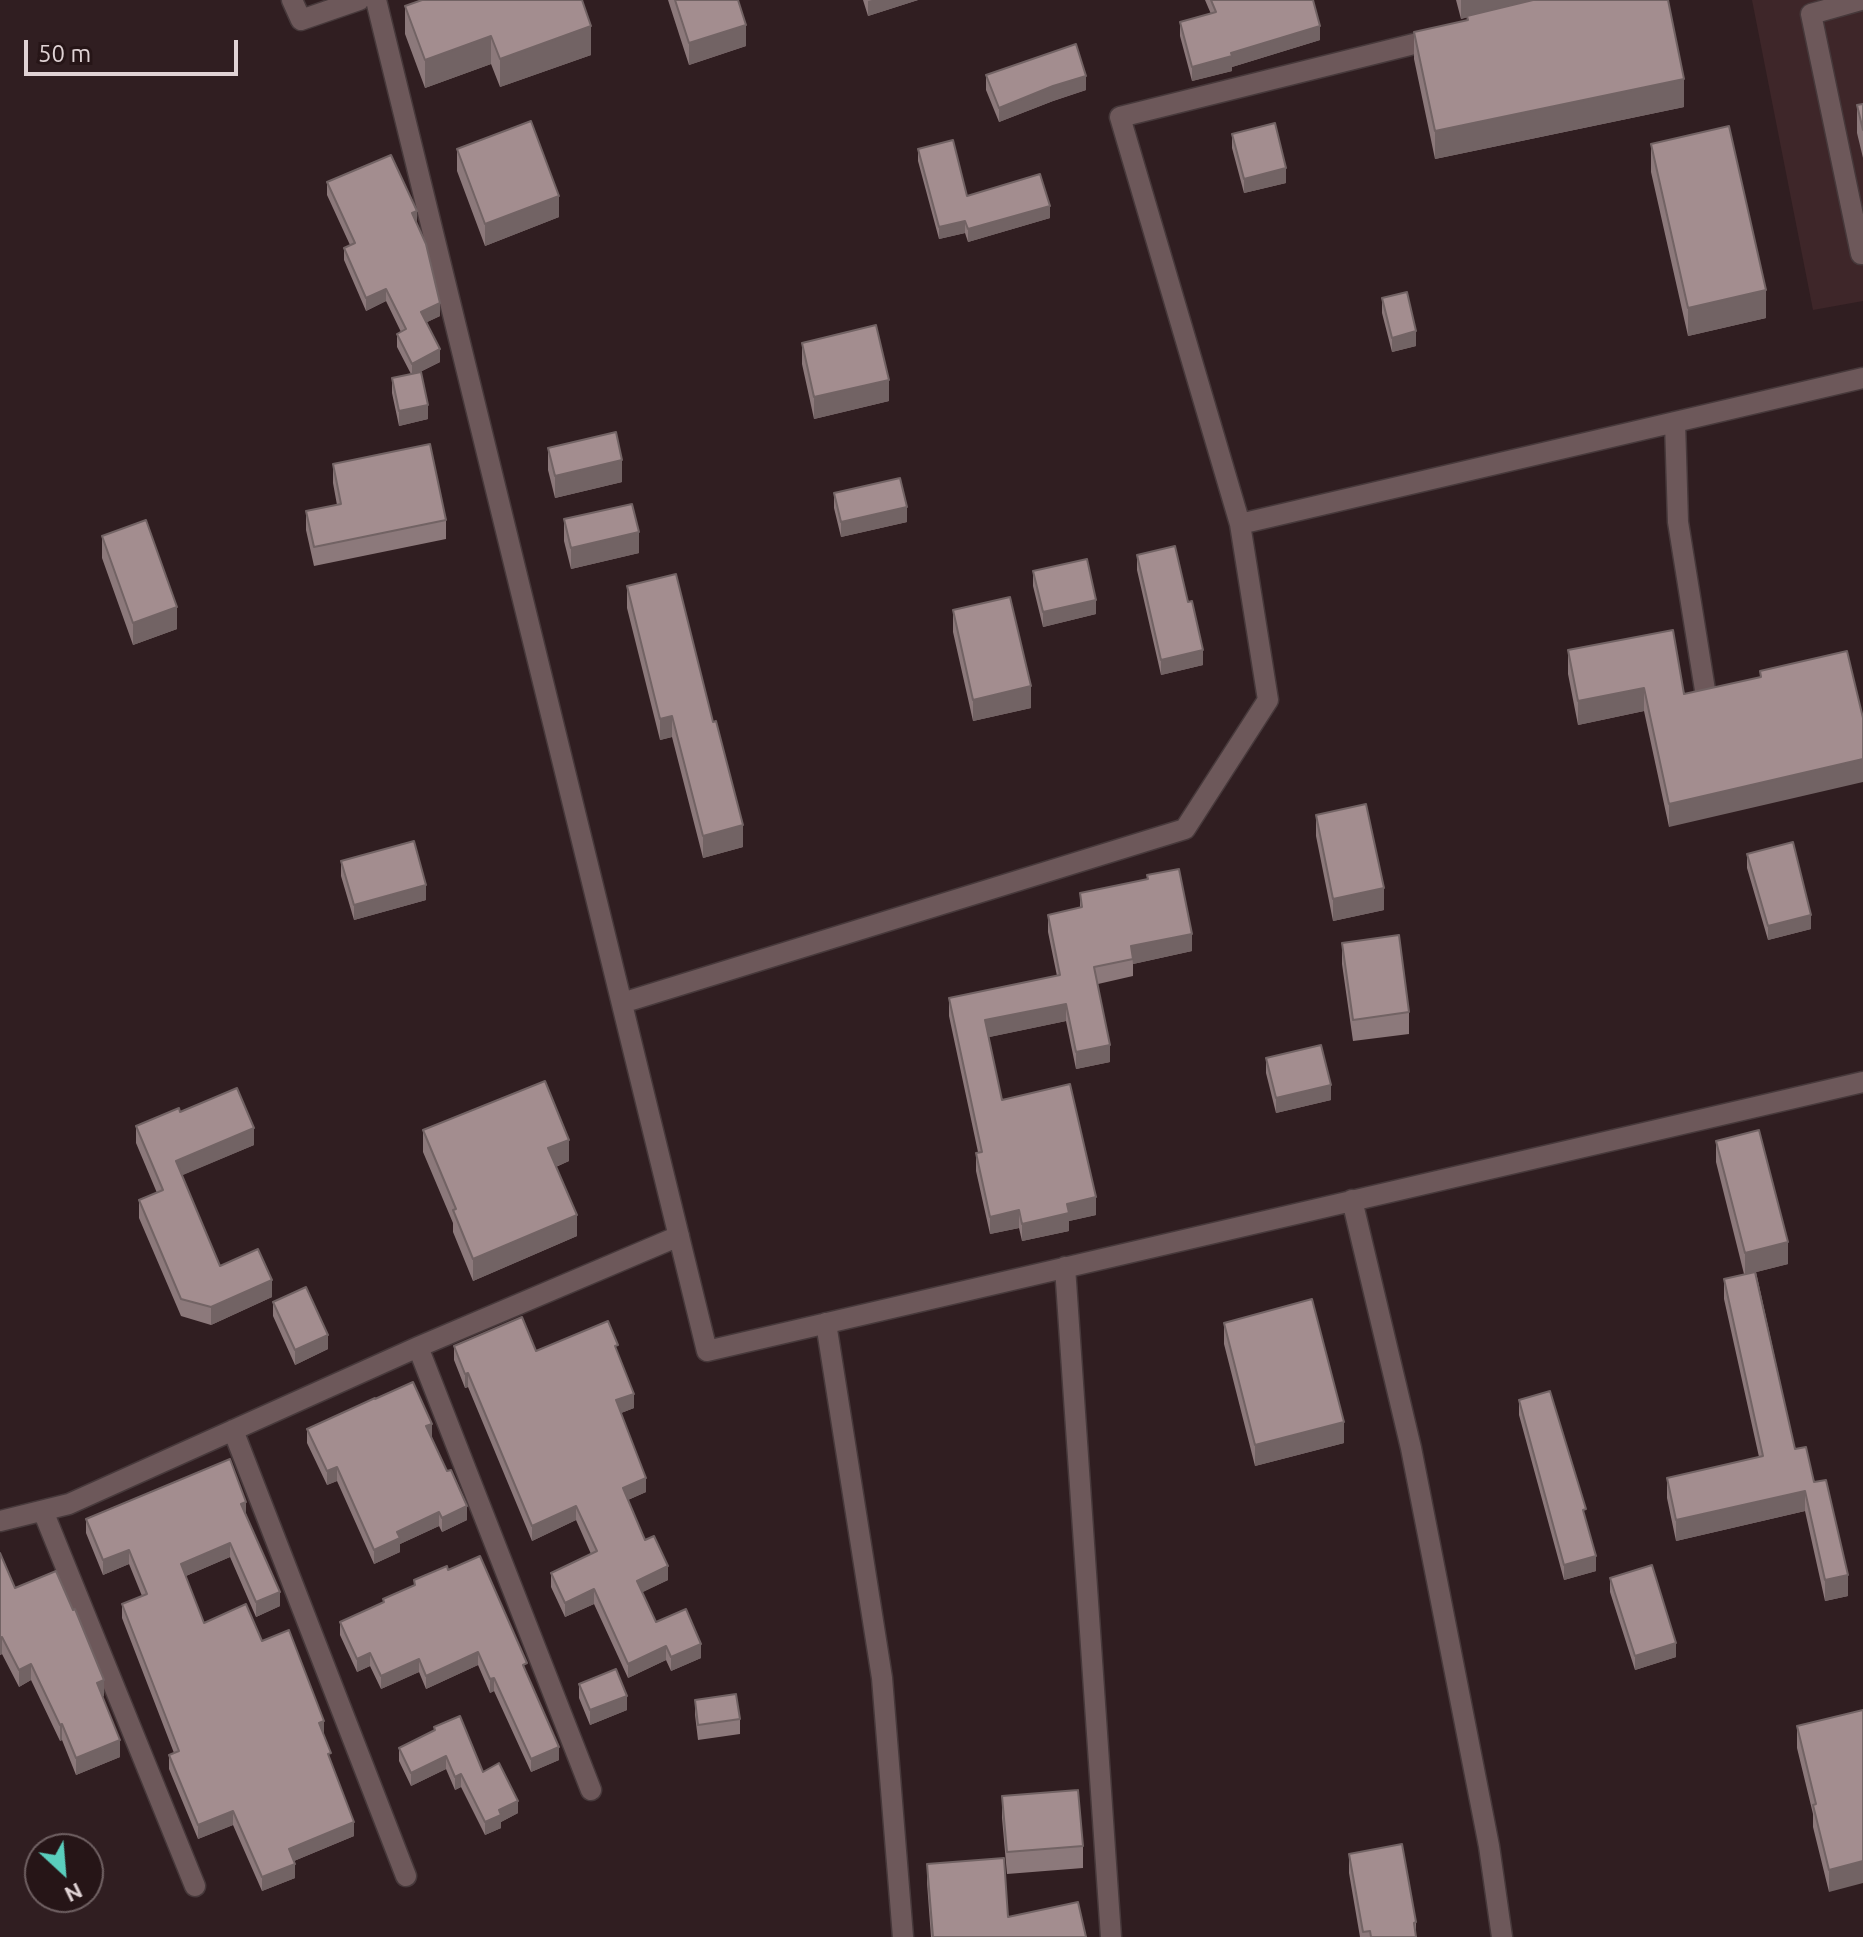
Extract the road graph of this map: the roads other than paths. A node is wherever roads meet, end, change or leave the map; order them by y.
1 (292, 0) edge
2 (359, 0) edge
3 (376, 0) edge
4 (1861, 0) edge
5 (1454, 34) edge
6 (1863, 254) edge
7 (1863, 378) edge
8 (1675, 422) junction
9 (1240, 524) junction
10 (1705, 690) edge
11 (622, 1003) junction
12 (1863, 1082) edge
13 (1352, 1200) junction
14 (679, 1236) junction
15 (1065, 1267) junction
16 (826, 1323) junction
17 (418, 1347) junction
18 (233, 1430) junction
19 (43, 1511) junction
20 (0, 1521) edge
21 (591, 1790) dead end
22 (406, 1876) dead end
23 (195, 1886) dead end
24 (903, 1937) edge
25 (1111, 1937) edge
26 (1502, 1937) edge

1 - 2 street
3 - 11 street
4 - 6 street
5 - 9 street
7 - 8 street
8 - 9 street
8 - 10 street
9 - 11 street
11 - 14 street
12 - 13 street
13 - 15 street
13 - 26 street
14 - 16 street
14 - 17 street
15 - 16 street
15 - 25 street
16 - 24 street
17 - 18 street
17 - 21 street
18 - 19 street
18 - 22 street
19 - 20 street
19 - 23 street

